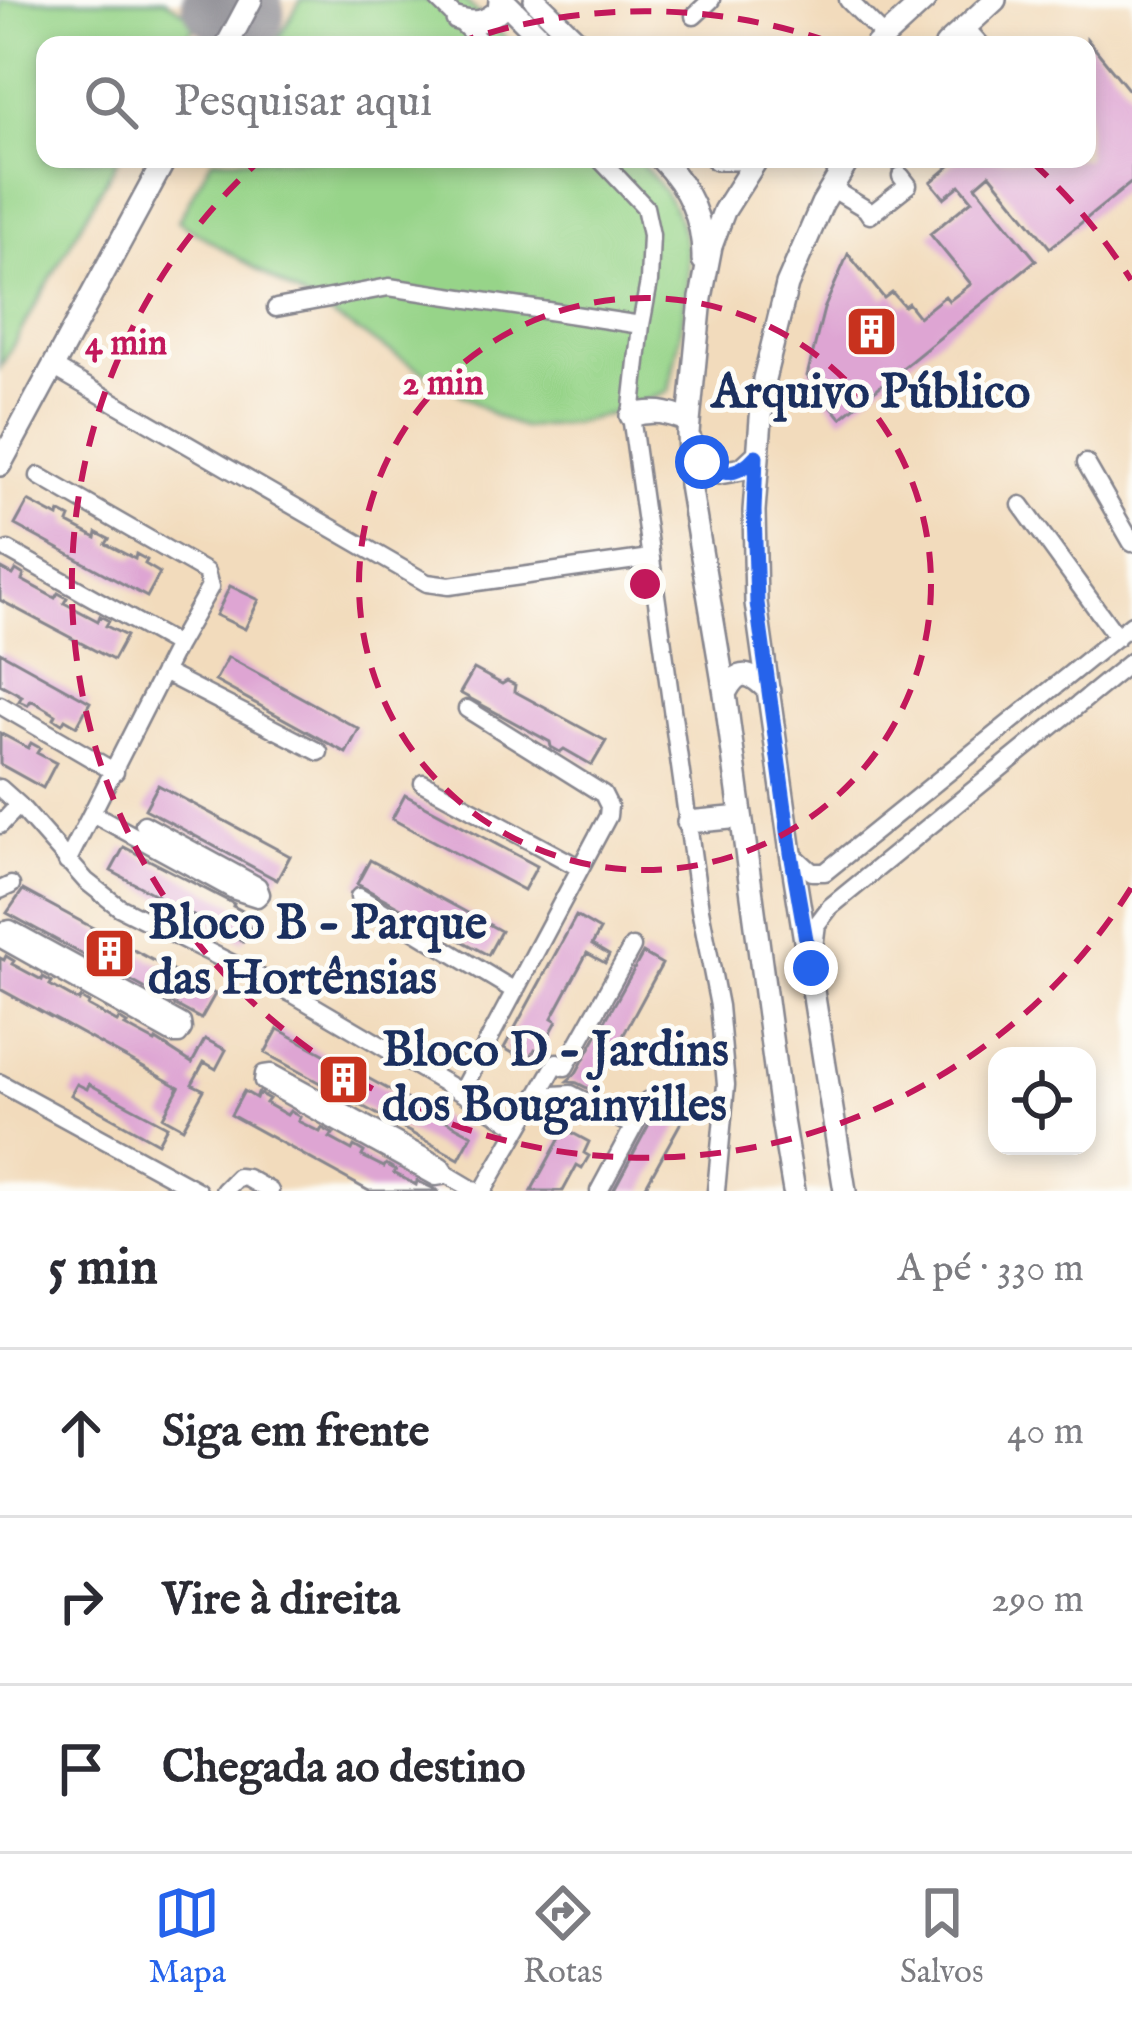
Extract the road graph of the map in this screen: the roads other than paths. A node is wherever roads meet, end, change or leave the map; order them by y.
1 (251, 0) edge
2 (438, 0) edge
3 (502, 0) edge
4 (536, 0) edge
5 (711, 0) edge
6 (848, 0) edge
7 (925, 0) edge
8 (995, 0) edge
9 (694, 16) dead end
10 (458, 19) junction
11 (232, 36) edge
12 (475, 36) edge
13 (539, 36) edge
14 (572, 36) edge
15 (877, 36) edge
16 (886, 36) edge
17 (973, 36) edge
18 (160, 168) edge
19 (608, 168) edge
20 (668, 168) edge
21 (751, 168) edge
22 (843, 168) edge
23 (894, 168) edge
24 (831, 188) junction
25 (701, 298) junction
26 (276, 308) dead end
27 (641, 325) junction
28 (53, 367) junction
29 (631, 416) junction
30 (688, 427) junction
31 (756, 456) junction
32 (1086, 463) dead end
33 (0, 465) edge
34 (39, 476) dead end
35 (1021, 505) dead end
36 (1132, 543) edge
37 (8, 550) dead end
38 (650, 558) junction
39 (1132, 624) edge
40 (1117, 637) junction
41 (177, 645) junction
42 (1132, 661) edge
43 (163, 672) junction
44 (770, 691) junction
45 (724, 694) junction
46 (0, 705) edge
47 (467, 709) dead end
48 (320, 752) dead end
49 (115, 772) junction
50 (423, 784) dead end
51 (0, 788) edge
52 (19, 805) junction
53 (92, 814) junction
54 (741, 817) junction
55 (688, 822) junction
56 (143, 824) dead end
57 (0, 825) edge
58 (791, 853) junction
59 (67, 862) junction
60 (580, 868) junction
61 (359, 896) dead end
62 (0, 931) edge
63 (632, 947) dead end
64 (811, 968) junction
65 (515, 991) junction
66 (0, 1083) edge
67 (461, 1092) junction
68 (537, 1096) junction
69 (648, 1100) dead end
70 (782, 1120) junction
71 (518, 1126) junction
72 (633, 1126) junction
73 (448, 1175) junction
74 (198, 1191) edge
75 (224, 1191) edge
76 (271, 1191) edge
77 (479, 1191) edge
78 (599, 1191) edge
79 (716, 1191) edge
80 (784, 1191) edge
81 (794, 1191) edge
82 (845, 1191) edge

1 - 11 main road
2 - 10 street
3 - 10 main road
3 - 13 main road
4 - 14 main road
5 - 9 street
6 - 15 street
7 - 16 main road
8 - 17 main road
10 - 12 street
18 - 28 main road
19 - 27 street
20 - 25 main road
21 - 25 main road
22 - 24 main road
23 - 24 street
24 - 31 main road
25 - 30 main road
26 - 27 street
27 - 29 street
28 - 33 main road
28 - 38 street
29 - 30 main road
29 - 38 street
30 - 31 main road
30 - 45 main road
31 - 44 main road
32 - 36 street
34 - 41 street
35 - 40 street
37 - 41 street
38 - 55 street
39 - 40 street
40 - 58 street
41 - 43 street
42 - 64 street
43 - 48 street
43 - 49 street
44 - 45 main road
44 - 58 main road
45 - 54 main road
46 - 49 street
47 - 60 street
49 - 53 street
50 - 60 street
51 - 52 street
52 - 57 street
52 - 59 street
53 - 56 street
53 - 59 street
54 - 55 main road
54 - 70 main road
55 - 79 street
58 - 64 main road
59 - 67 street
60 - 65 street
61 - 65 street
62 - 62 street
63 - 68 street
64 - 82 main road
65 - 67 street
66 - 74 street
67 - 71 street
68 - 71 street
68 - 72 street
69 - 72 street
70 - 80 street
70 - 81 main road
71 - 77 street
72 - 78 street
73 - 73 street
73 - 77 street
75 - 76 street

